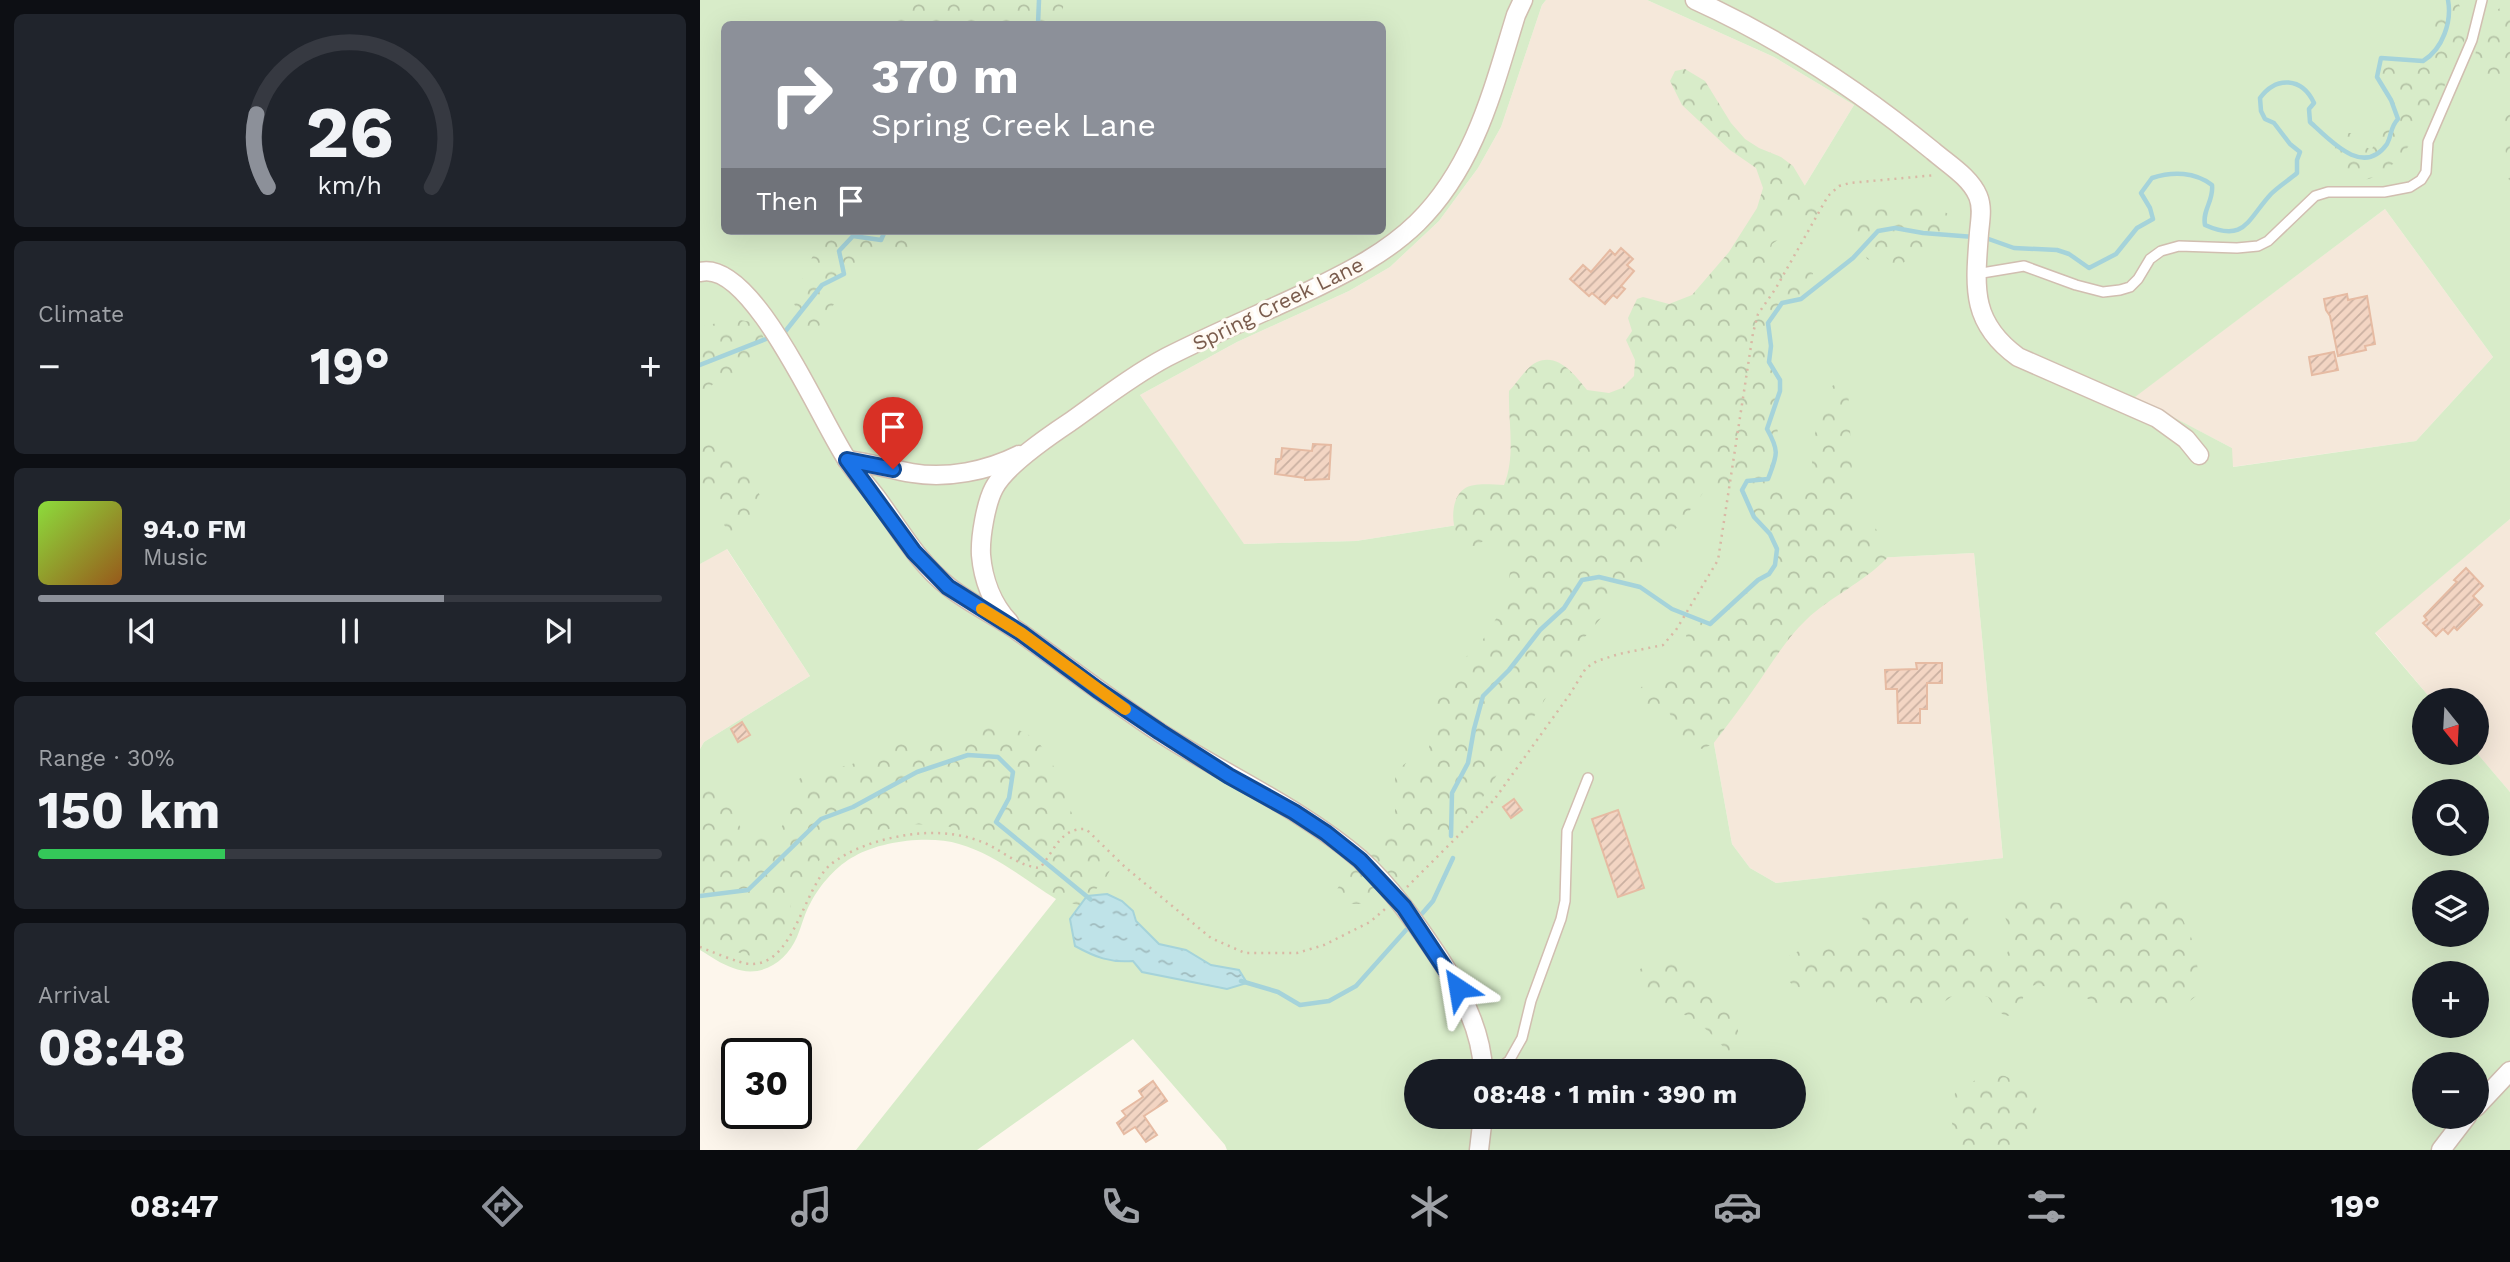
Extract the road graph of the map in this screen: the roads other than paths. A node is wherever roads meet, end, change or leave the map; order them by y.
1 (1523, 0) edge
2 (1695, 0) edge
3 (2482, 0) edge
4 (700, 272) edge
5 (1976, 274) junction
6 (1032, 448) junction
7 (2199, 454) dead end
8 (847, 460) junction
9 (1021, 633) junction
10 (1588, 778) dead end
11 (1481, 1059) edge
12 (1510, 1059) edge
13 (2510, 1071) edge
14 (2489, 1093) edge
15 (1481, 1129) edge
16 (2457, 1129) edge
17 (1479, 1150) edge
18 (2441, 1150) edge

1 - 6 street, Spring Creek Lane
2 - 5 street
3 - 5 lane
4 - 8 street
5 - 7 street
6 - 8 street, Spring Creek Lane
6 - 9 street, Spring Creek Lane
8 - 9 street
9 - 11 street
10 - 12 lane
13 - 14 street
15 - 17 street
16 - 18 street

